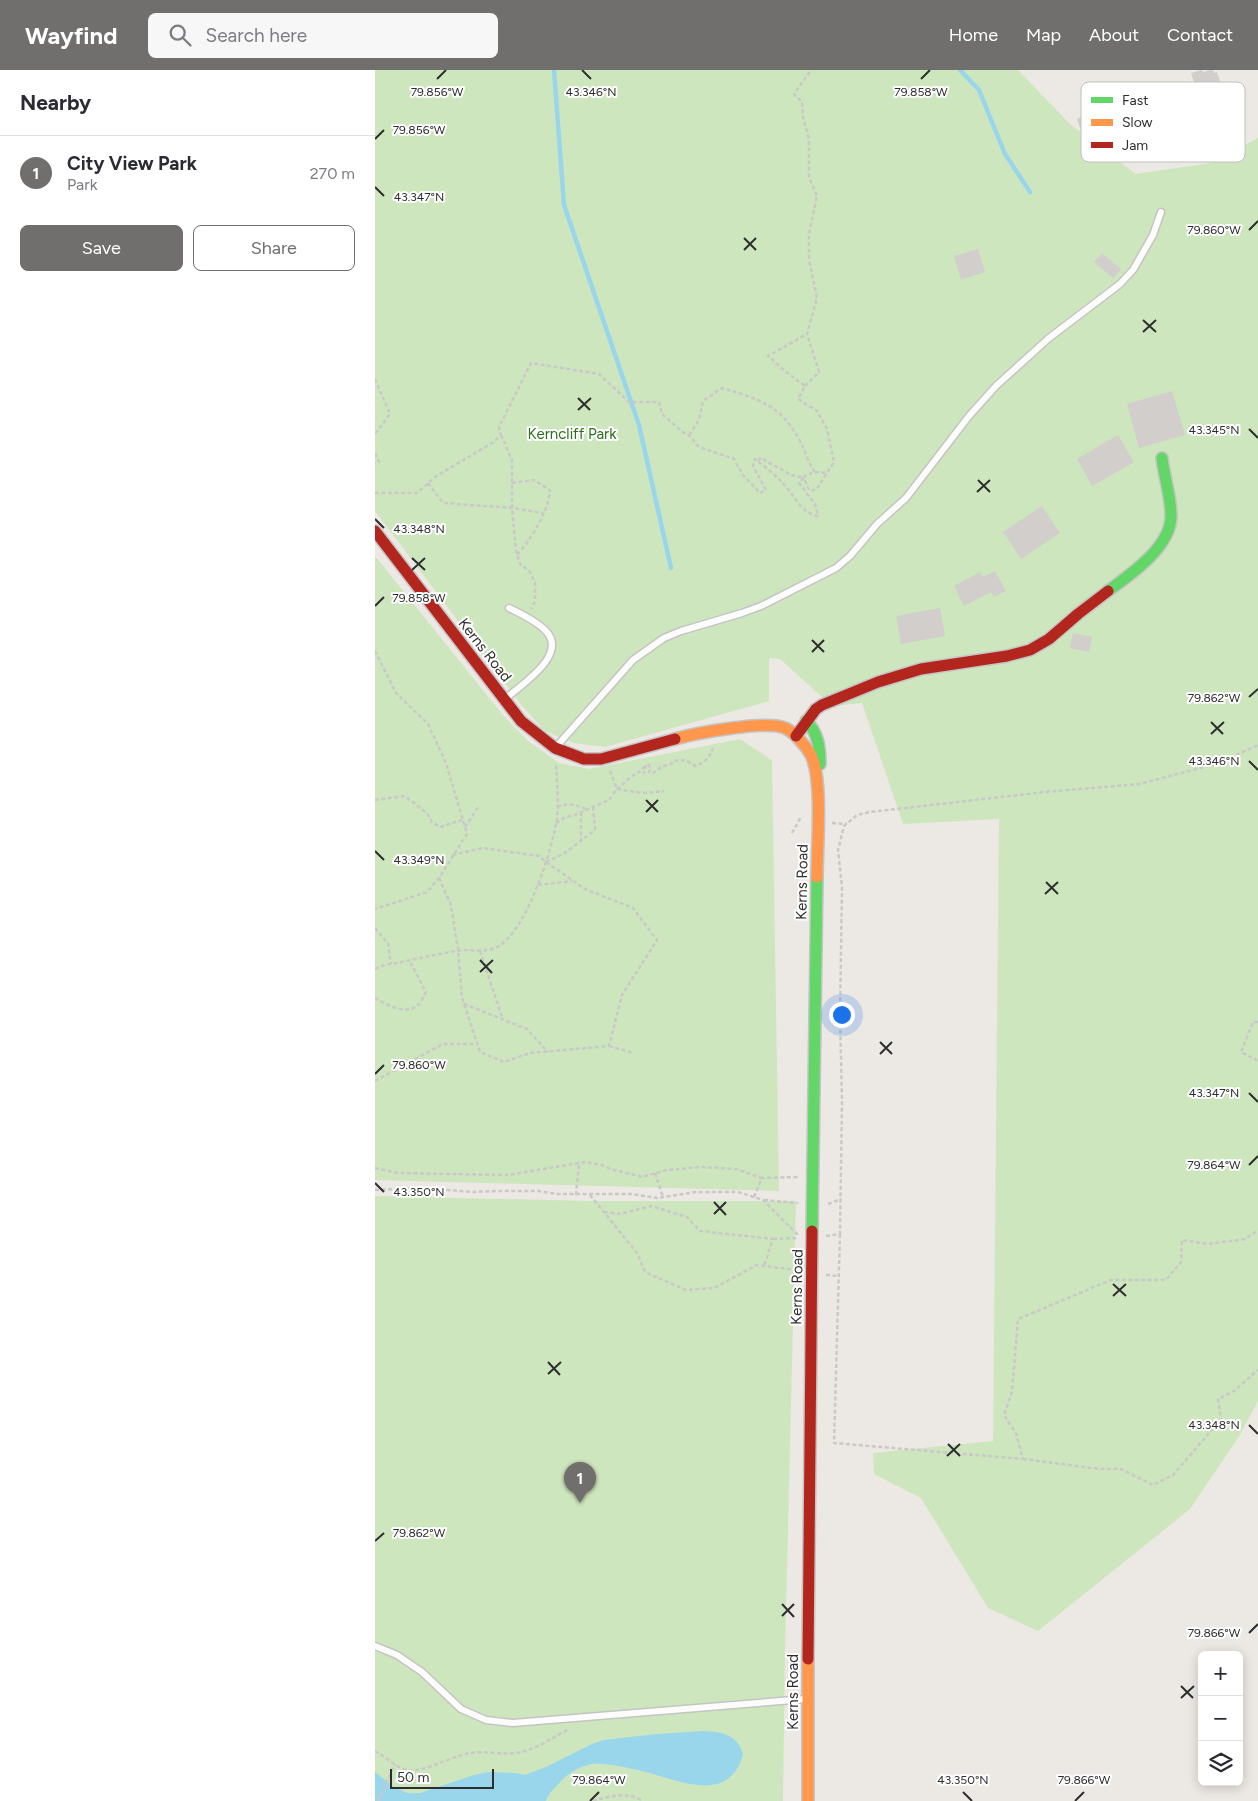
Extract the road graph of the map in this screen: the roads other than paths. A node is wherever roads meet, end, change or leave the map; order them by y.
1 (1161, 212) dead end
2 (1162, 458) dead end
3 (375, 531) edge
4 (509, 608) dead end
5 (504, 700) junction
6 (806, 721) junction
7 (796, 736) junction
8 (555, 748) junction
9 (816, 773) junction
10 (375, 1646) edge
11 (808, 1699) junction
12 (808, 1801) edge

1 - 8 lane
2 - 6 street
3 - 5 street, Kerns Road
4 - 5 lane
5 - 8 street, Kerns Road
6 - 7 street
6 - 9 street, Kerns Road
7 - 8 street, Kerns Road
7 - 9 street, Kerns Road
9 - 11 street, Kerns Road
10 - 11 lane
11 - 12 street, Kerns Road

